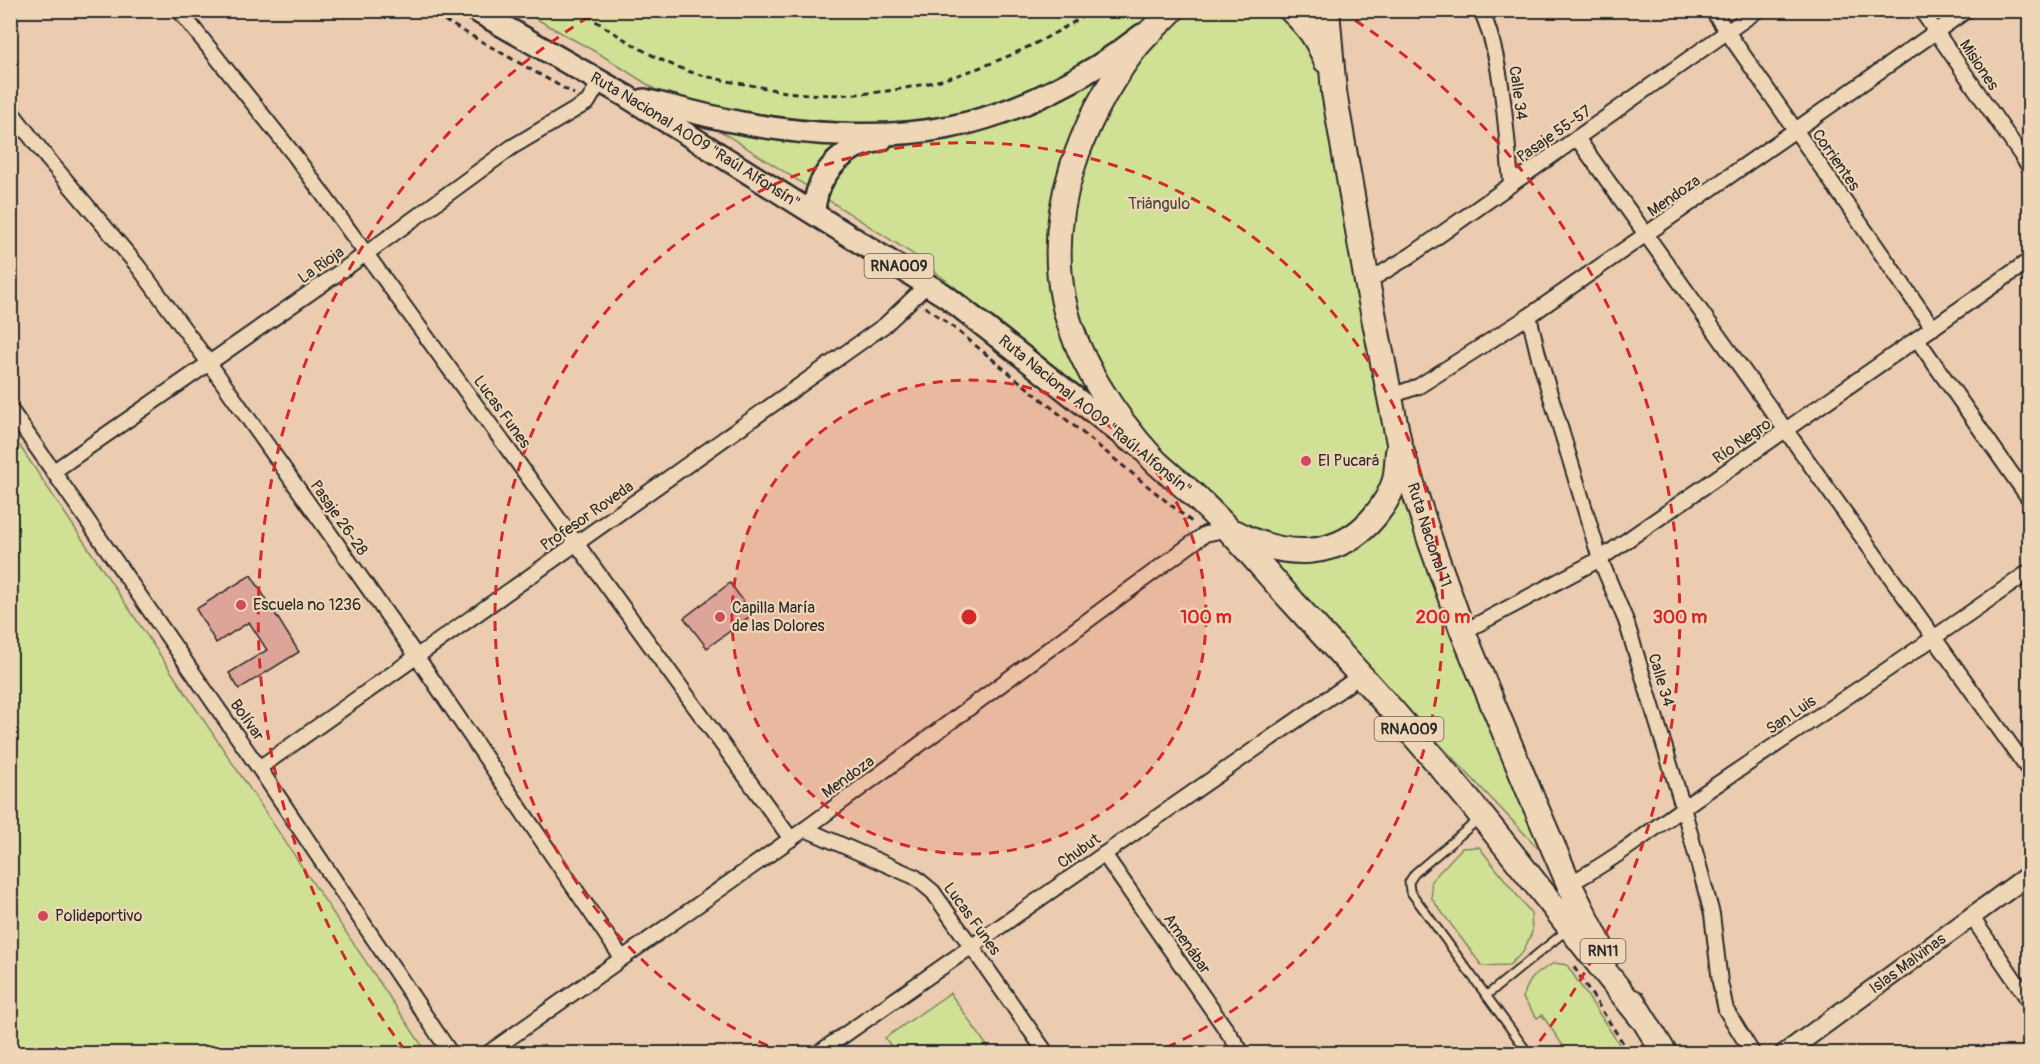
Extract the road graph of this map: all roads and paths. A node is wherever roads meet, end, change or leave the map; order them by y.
1 (179, 10) edge
2 (426, 10) edge
3 (475, 10) edge
4 (578, 10) edge
5 (1093, 10) edge
6 (1291, 10) edge
7 (1481, 10) edge
8 (1712, 10) edge
9 (1758, 10) edge
10 (1921, 10) edge
11 (1967, 10) edge
12 (1172, 11) edge
13 (1331, 11) edge
14 (1727, 32) junction
15 (1936, 33) junction
16 (600, 81) junction
17 (1334, 92) junction
18 (626, 96) junction
19 (588, 102) junction
20 (10, 110) edge
21 (914, 131) junction
22 (1796, 131) junction
23 (1577, 138) junction
24 (2030, 168) edge
25 (1511, 183) junction
26 (814, 213) junction
27 (1646, 236) junction
28 (367, 253) junction
29 (2030, 260) edge
30 (1367, 282) junction
31 (921, 291) junction
32 (1529, 316) junction
33 (1933, 328) junction
34 (1917, 339) junction
35 (209, 363) junction
36 (1391, 396) junction
37 (10, 409) edge
38 (1786, 430) junction
39 (1399, 443) junction
40 (1155, 460) junction
41 (54, 471) junction
42 (2030, 500) edge
43 (1217, 532) junction
44 (577, 544) junction
45 (1600, 559) junction
46 (2030, 571) edge
47 (1463, 632) junction
48 (1935, 638) junction
49 (417, 657) junction
50 (1360, 676) junction
51 (259, 768) junction
52 (2030, 772) edge
53 (1683, 807) junction
54 (1482, 816) junction
55 (805, 829) junction
56 (790, 839) junction
57 (1104, 854) junction
58 (2030, 874) edge
59 (1569, 884) junction
60 (1971, 916) junction
61 (1569, 928) junction
62 (971, 946) junction
63 (622, 958) junction
64 (1574, 967) dead end
65 (1487, 995) junction
66 (2030, 1002) edge
67 (1641, 1017) junction
68 (451, 1053) edge
69 (487, 1053) edge
70 (817, 1053) edge
71 (1047, 1053) edge
72 (1243, 1053) edge
73 (1529, 1053) edge
74 (1630, 1053) edge
75 (1665, 1053) edge
76 (1753, 1053) edge
77 (1784, 1053) edge

1 - 28 street, Lucas Funes
2 - 19 path
3 - 16 main road, Ruta Nacional A009 "Raúl Alfonsín" / RNA009
4 - 5 path
6 - 17 highway
7 - 25 street, Calle 34
8 - 14 street, Corrientes
9 - 14 street, Pasaje 55-57
10 - 15 street, Misiones
11 - 15 street, Mendoza
12 - 21 main road, RNA009
12 - 40 highway, RNA009
13 - 17 highway, Ruta Nacional 11 / RN11
14 - 22 street, Corrientes
14 - 23 street, Pasaje 55-57
15 - 22 street, Mendoza
15 - 24 street, Misiones
16 - 18 main road, Ruta Nacional A009 "Raúl Alfonsín" / RNA009
16 - 19 street, La Rioja
17 - 30 highway, Ruta Nacional 11 / RN11
18 - 21 main road, RNA009
18 - 26 main road, Ruta Nacional A009 "Raúl Alfonsín" / RNA009
19 - 28 street, La Rioja
20 - 35 street, Pasaje 26-28
21 - 26 main road
22 - 27 street, Mendoza
22 - 33 street, Corrientes
23 - 25 street, Pasaje 55-57
23 - 27 street
25 - 30 street, Pasaje 55-57
26 - 31 main road, Ruta Nacional A009 "Raúl Alfonsín" / RNA009
27 - 32 street, Mendoza
27 - 38 street
28 - 35 street, La Rioja
28 - 44 street, Lucas Funes
29 - 33 street, Río Negro
30 - 36 highway, Ruta Nacional 11 / RN11
31 - 40 main road, Ruta Nacional A009 "Raúl Alfonsín" / RNA009
31 - 43 path
31 - 44 street, Profesor Roveda
32 - 36 street, Mendoza
32 - 45 street, Calle 34
33 - 34 street, Río Negro
34 - 38 street, Río Negro
34 - 42 street
35 - 41 street, La Rioja
35 - 49 street, Pasaje 26-28
36 - 39 highway, Ruta Nacional 11 / RN11
37 - 41 street, Bolívar
38 - 45 street, Río Negro
38 - 48 street
39 - 43 highway, RNA009
39 - 47 highway, Ruta Nacional 11 / RN11
40 - 43 highway, Ruta Nacional A009 "Raúl Alfonsín" / RNA009
41 - 51 street, Bolívar
43 - 50 highway, Ruta Nacional A009 "Raúl Alfonsín" / RNA009
43 - 55 street, Mendoza
44 - 49 street, Profesor Roveda
44 - 56 street, Lucas Funes
45 - 47 street, Río Negro
45 - 53 street, Calle 34
46 - 48 street, San Luis
47 - 59 highway, Ruta Nacional 11 / RN11
48 - 52 street
48 - 53 street, San Luis
49 - 51 street, Profesor Roveda
49 - 63 street, Pasaje 26-28
50 - 54 highway, Ruta Nacional A009 "Raúl Alfonsín" / RNA009
50 - 57 street, Chubut
51 - 68 street, Bolívar
53 - 59 street, San Luis
53 - 76 street, Calle 34
54 - 61 highway, Ruta Nacional A009 "Raúl Alfonsín" / RNA009
54 - 65 lane
55 - 56 street, Mendoza
55 - 62 street, Lucas Funes
56 - 63 street, Mendoza
57 - 62 street, Chubut
57 - 72 street, Amenábar
58 - 60 street, Islas Malvinas
59 - 67 highway, Ruta Nacional 11 / RN11
60 - 66 street
60 - 77 street, Islas Malvinas
61 - 65 lane
61 - 67 highway, Ruta Nacional A009 "Raúl Alfonsín" / RNA009
62 - 70 street, Chubut
62 - 71 street, Lucas Funes
63 - 69 street, Mendoza
64 - 74 path
65 - 73 lane
67 - 75 highway, Ruta Nacional 11 / RN11

